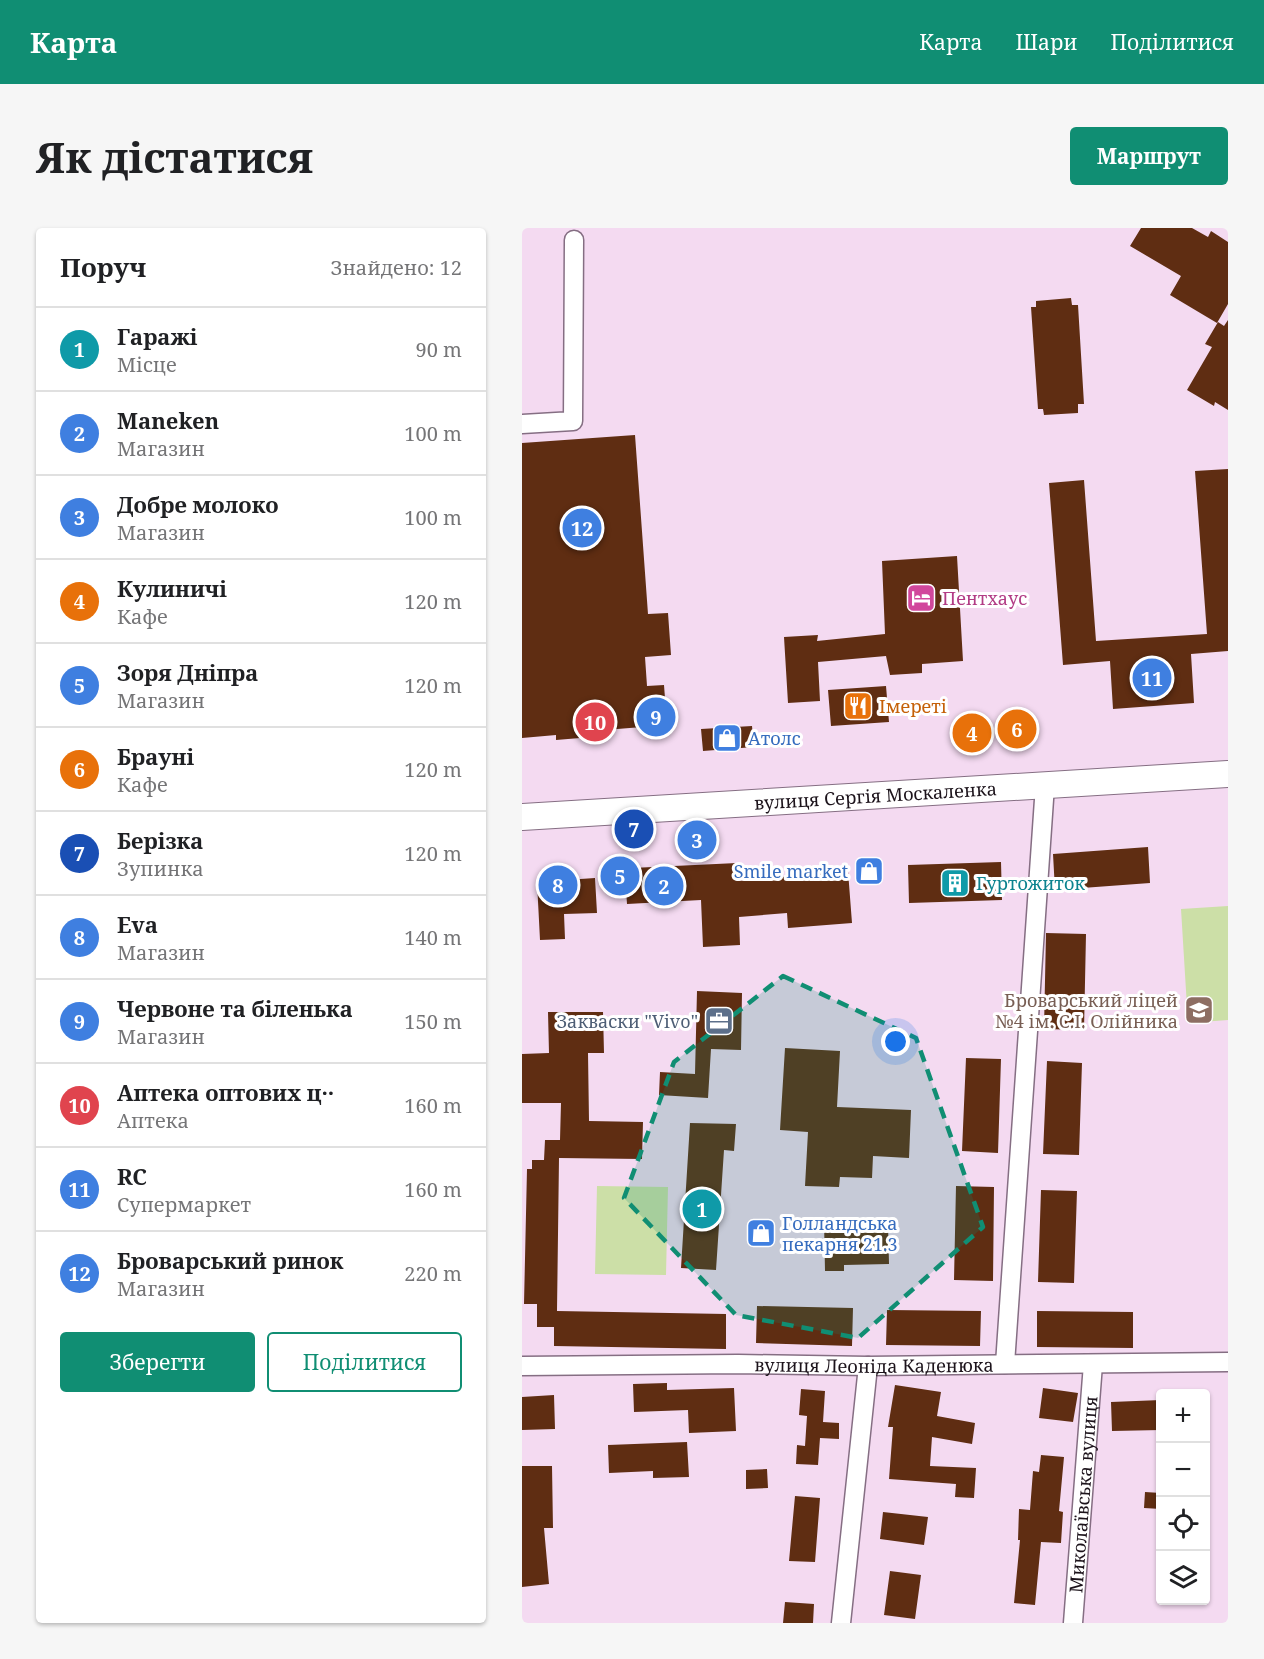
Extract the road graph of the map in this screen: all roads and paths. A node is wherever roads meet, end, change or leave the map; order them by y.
1 (574, 240) dead end
2 (522, 424) edge
3 (1228, 774) edge
4 (1044, 785) junction
5 (522, 817) edge
6 (1228, 1362) edge
7 (1005, 1364) junction
8 (1093, 1364) junction
9 (522, 1366) edge
10 (868, 1366) junction
11 (841, 1623) edge
12 (1073, 1623) edge

1 - 2 street
3 - 4 main road, вулиця Сергія Москаленка
4 - 5 main road, вулиця Сергія Москаленка
4 - 7 street
6 - 8 street, вулиця Леоніда Каденюка
7 - 8 street, вулиця Леоніда Каденюка
7 - 10 street, вулиця Леоніда Каденюка
8 - 12 street, Миколаївська вулиця
9 - 10 street, вулиця Леоніда Каденюка
10 - 11 street

